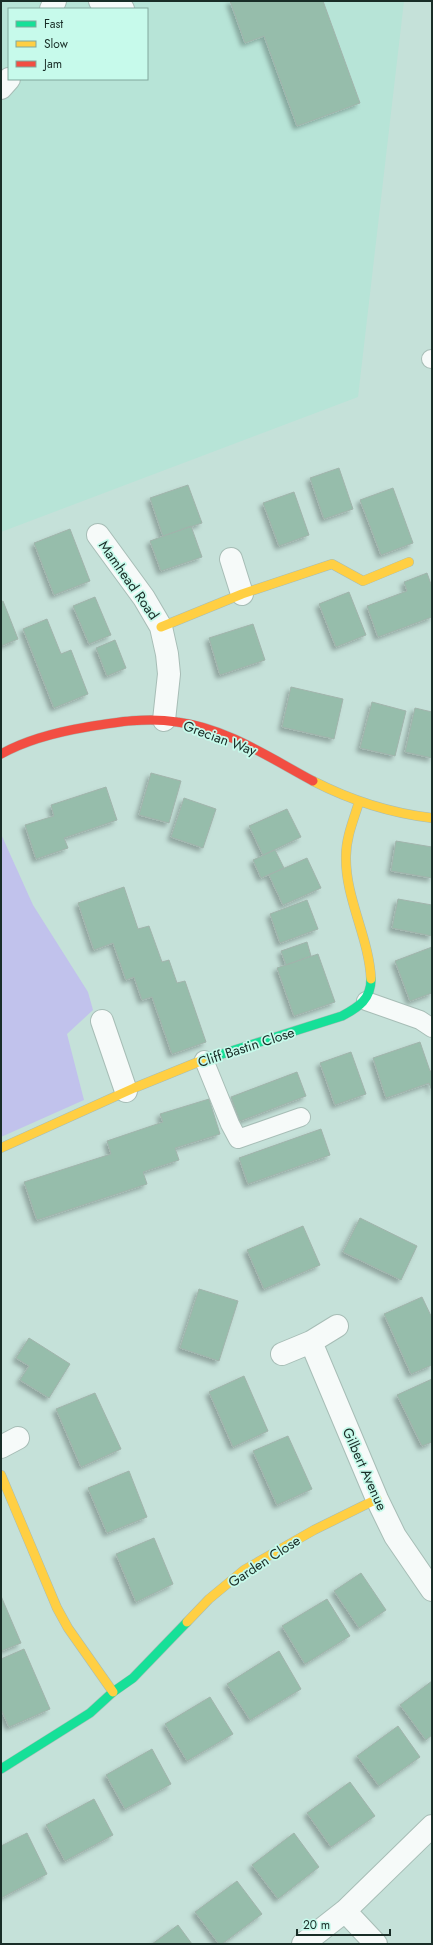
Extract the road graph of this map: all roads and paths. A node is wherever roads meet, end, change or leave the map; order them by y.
1 (100, 1) edge
2 (120, 8) edge
3 (8, 80) edge
4 (1, 88) edge
5 (98, 535) dead end
6 (231, 559) dead end
7 (409, 562) dead end
8 (242, 594) junction
9 (161, 627) junction
10 (164, 720) junction
11 (1, 754) edge
12 (359, 802) junction
13 (432, 818) edge
14 (366, 1001) junction
15 (102, 1021) dead end
16 (432, 1028) edge
17 (204, 1060) junction
18 (126, 1091) junction
19 (301, 1117) dead end
20 (1, 1148) edge
21 (338, 1326) dead end
22 (311, 1342) junction
23 (282, 1354) dead end
24 (1, 1475) edge
25 (377, 1499) junction
26 (432, 1590) edge
27 (113, 1692) junction
28 (1, 1768) edge
29 (432, 1826) edge
30 (345, 1911) junction
31 (303, 1944) edge
32 (376, 1944) edge

1 - 2 street
3 - 4 street
5 - 9 street, Mamhead Road
6 - 8 street
7 - 8 street
8 - 9 street
9 - 10 street, Mamhead Road
10 - 11 street, Grecian Way
10 - 12 street, Grecian Way
12 - 13 street, Grecian Way
12 - 14 street
14 - 16 lane
14 - 17 street, Cliff Bastin Close
15 - 18 street
17 - 18 street, Cliff Bastin Close
17 - 19 lane
18 - 20 street, Cliff Bastin Close
21 - 22 street
22 - 23 street
22 - 25 street, Gilbert Avenue
24 - 27 street
25 - 26 street, Gilbert Avenue
25 - 27 street, Garden Close
27 - 28 street, Garden Close
29 - 30 street
30 - 31 street
30 - 32 street

